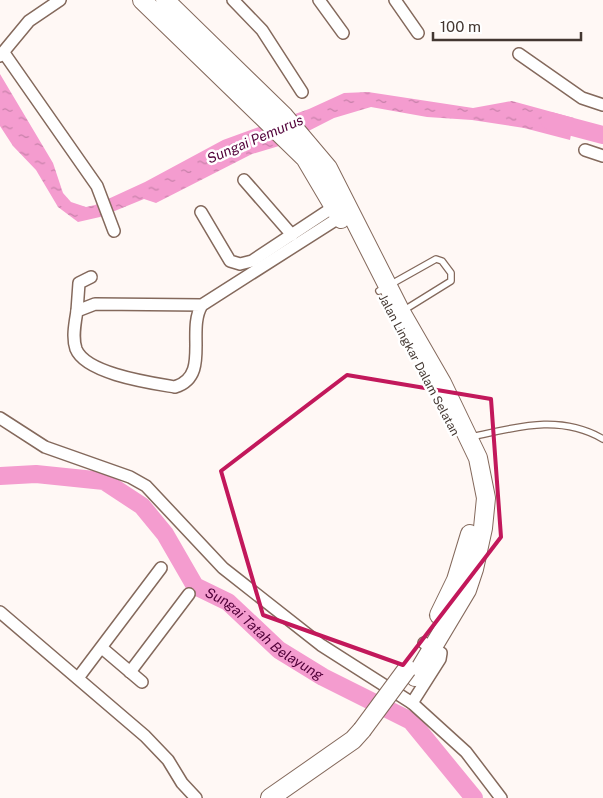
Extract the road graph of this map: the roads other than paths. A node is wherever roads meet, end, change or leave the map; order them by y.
1 (60, 0) edge
2 (142, 0) edge
3 (233, 0) edge
4 (319, 0) edge
5 (395, 0) edge
6 (167, 9) edge
7 (343, 33) dead end
8 (418, 33) dead end
9 (519, 54) dead end
10 (2, 55) edge
11 (302, 92) dead end
12 (603, 105) edge
13 (585, 150) dead end
14 (603, 156) edge
15 (244, 180) dead end
16 (339, 207) junction
17 (201, 212) dead end
18 (114, 231) dead end
19 (292, 235) junction
20 (91, 277) dead end
21 (384, 288) junction
22 (202, 305) junction
23 (77, 311) junction
24 (397, 314) junction
25 (0, 418) edge
26 (469, 437) junction
27 (603, 439) edge
28 (161, 568) dead end
29 (466, 572) junction
30 (190, 594) dead end
31 (0, 612) edge
32 (428, 645) junction
33 (102, 648) junction
34 (130, 672) junction
35 (78, 678) junction
36 (142, 682) dead end
37 (412, 703) junction
38 (366, 733) junction
39 (196, 798) edge
40 (270, 798) edge
41 (288, 798) edge
42 (501, 798) edge

1 - 10 street
2 - 6 main road, Jalan Lingkar Dalam Selatan
3 - 11 street
4 - 7 street
5 - 8 street
6 - 16 main road, Jalan Lingkar Dalam Selatan
9 - 12 street
10 - 18 street
13 - 14 street
15 - 19 street
16 - 19 street
16 - 21 main road, Jalan Lingkar Dalam Selatan
16 - 22 street
17 - 19 street
20 - 23 street
21 - 24 main road, Jalan Lingkar Dalam Selatan
21 - 24 lane
22 - 23 street
22 - 23 street
24 - 26 main road, Jalan Lingkar Dalam Selatan
24 - 29 main road, Jalan Lingkar Dalam Selatan
25 - 37 street
26 - 27 lane
26 - 29 main road, Jalan Lingkar Dalam Selatan
28 - 33 street
29 - 32 main road, Jalan Lingkar Dalam Selatan
30 - 34 street
31 - 35 street
32 - 37 street
32 - 38 main road, Jalan Lingkar Dalam Selatan, bridge
33 - 34 street
33 - 35 street
34 - 36 street
35 - 39 street
37 - 42 street
38 - 40 main road, Jalan Lingkar Dalam Selatan
38 - 41 main road, Jalan Lingkar Dalam Selatan

